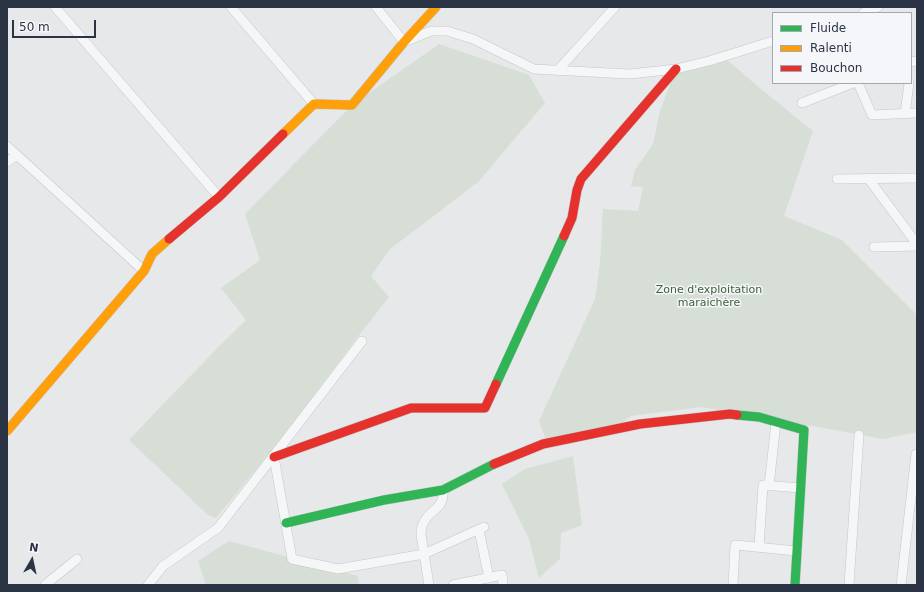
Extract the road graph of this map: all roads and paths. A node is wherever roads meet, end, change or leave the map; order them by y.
1 (55, 7) edge
2 (231, 7) edge
3 (376, 7) edge
4 (436, 7) edge
5 (615, 7) edge
6 (878, 7) edge
7 (866, 12) edge
8 (404, 42) junction
9 (772, 42) edge
10 (676, 69) junction
11 (557, 71) junction
12 (850, 84) edge
13 (858, 84) edge
14 (909, 84) edge
15 (802, 103) dead end
16 (314, 104) junction
17 (917, 113) edge
18 (905, 114) junction
19 (7, 146) edge
20 (18, 155) junction
21 (7, 162) edge
22 (868, 178) junction
23 (917, 178) edge
24 (838, 179) dead end
25 (219, 197) junction
26 (917, 245) edge
27 (874, 247) dead end
28 (144, 271) junction
29 (362, 341) dead end
30 (776, 422) junction
31 (7, 431) edge
32 (859, 435) dead end
33 (916, 454) dead end
34 (274, 457) junction
35 (769, 486) junction
36 (800, 488) junction
37 (443, 490) junction
38 (286, 523) junction
39 (759, 547) junction
40 (797, 551) junction
41 (424, 554) junction
42 (77, 559) dead end
43 (489, 578) junction
44 (56, 582) edge
45 (45, 585) edge
46 (148, 585) edge
47 (429, 585) edge
48 (453, 585) edge
49 (503, 585) edge
50 (733, 585) edge
51 (795, 585) edge
52 (849, 585) edge
53 (900, 585) edge

1 - 25 street
2 - 16 street
3 - 8 street
4 - 8 street
5 - 11 street
6 - 7 street
8 - 11 street
8 - 16 street
9 - 10 street
10 - 11 street
10 - 34 street
12 - 15 street
13 - 18 street
14 - 18 street
16 - 25 street
17 - 18 street
19 - 20 street
20 - 21 street
20 - 28 street
22 - 23 street
22 - 24 street
22 - 26 street
25 - 28 street
26 - 27 street
28 - 31 street
29 - 34 street
30 - 35 street
30 - 36 street
30 - 37 street
32 - 52 street
33 - 53 street
34 - 38 street
34 - 46 street
35 - 36 street
35 - 39 street
36 - 40 street
37 - 38 street
37 - 41 street
38 - 41 street
39 - 40 street
39 - 50 street
40 - 51 street
41 - 43 street
41 - 47 street
42 - 44 street
43 - 48 street
43 - 49 street
44 - 45 street

